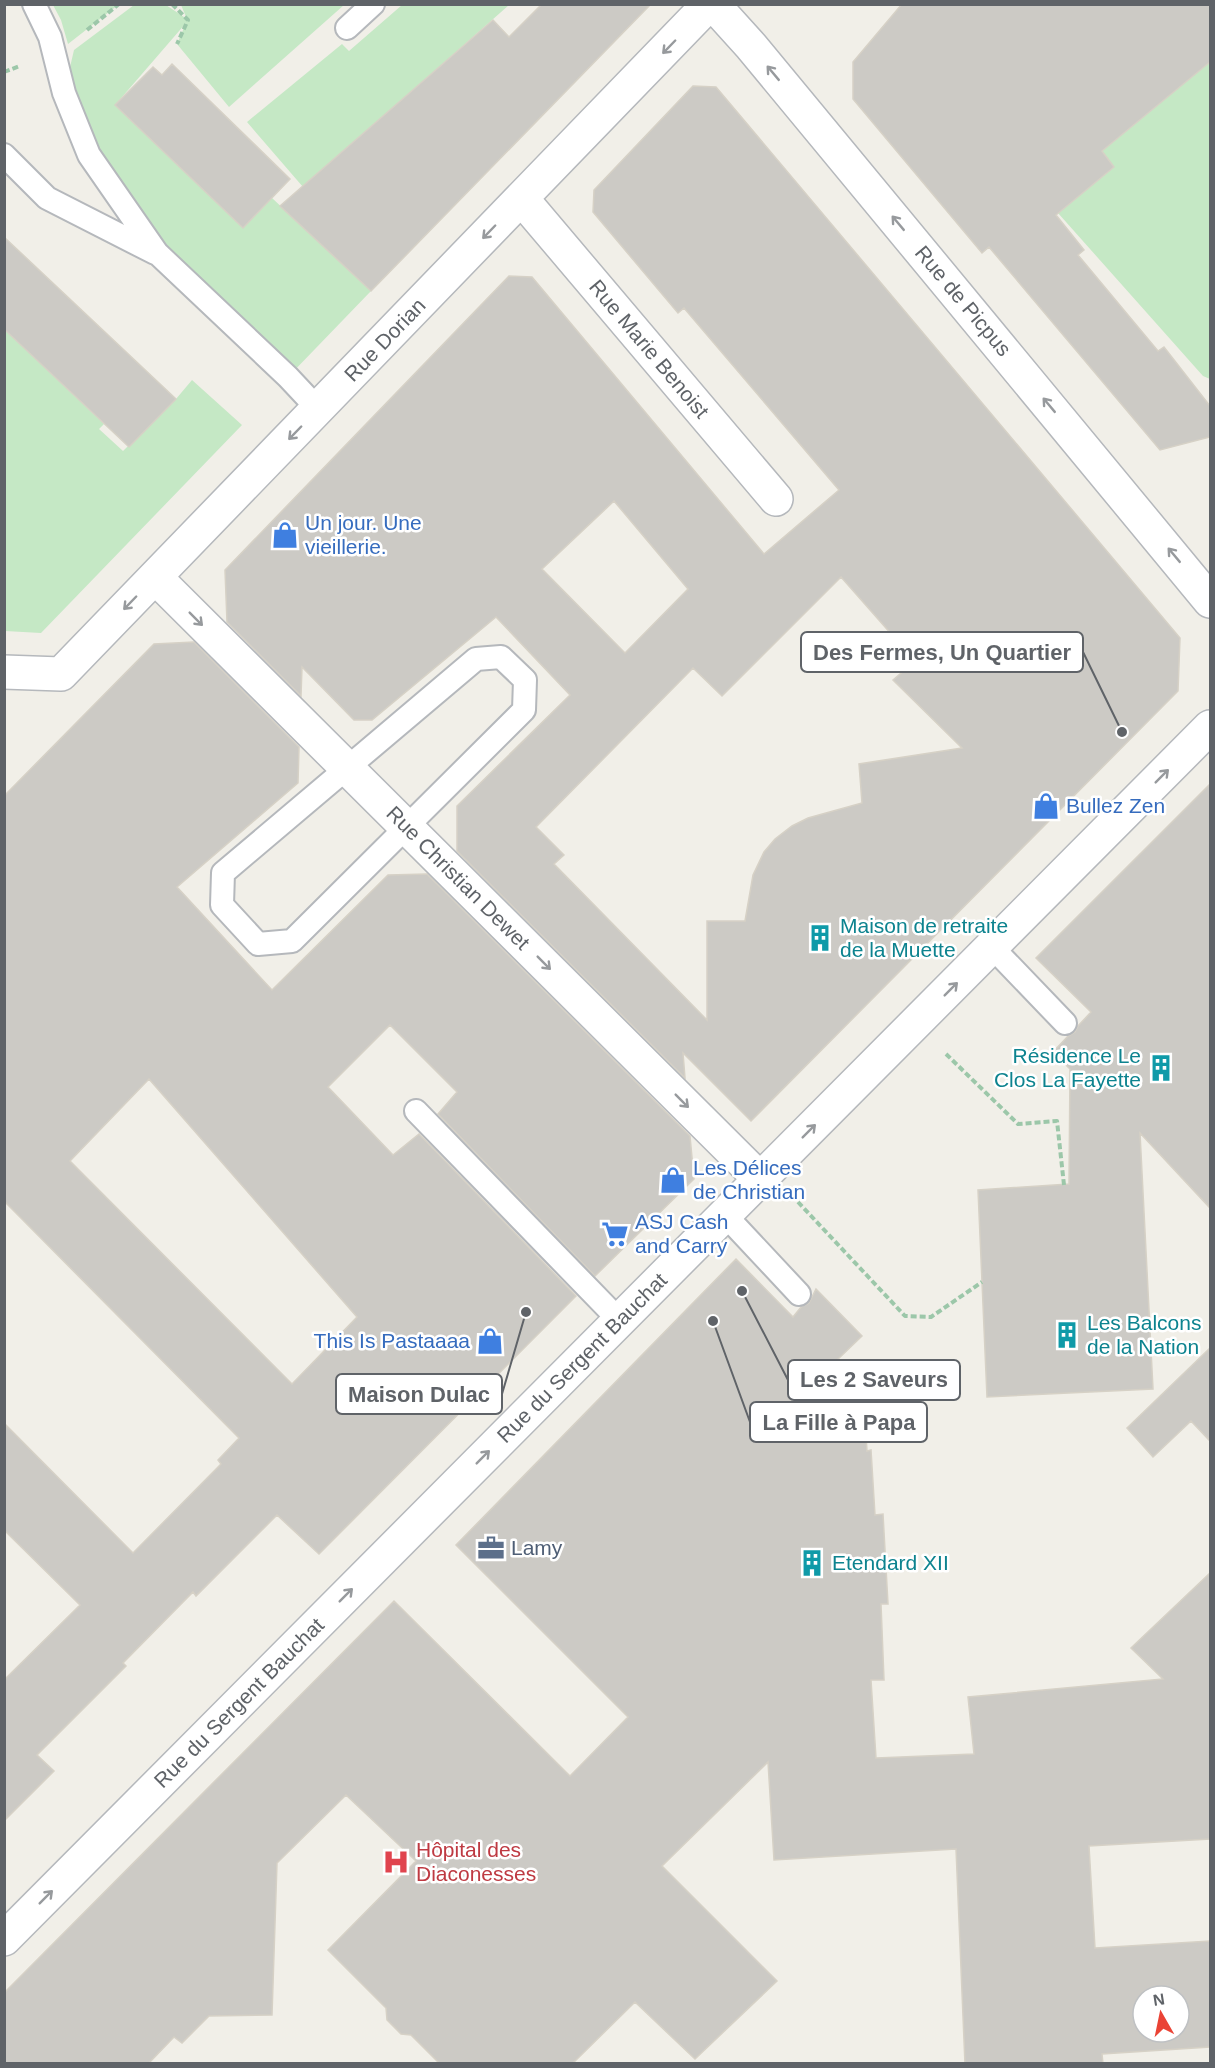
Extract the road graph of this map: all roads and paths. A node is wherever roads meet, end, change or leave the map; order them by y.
1 (34, 4) edge
2 (172, 4) edge
3 (373, 4) edge
4 (711, 4) edge
5 (347, 28) dead end
6 (177, 44) dead end
7 (4, 155) edge
8 (522, 199) junction
9 (156, 253) junction
10 (318, 409) junction
11 (776, 499) dead end
12 (155, 577) junction
13 (1210, 601) edge
14 (4, 672) edge
15 (1210, 727) edge
16 (347, 768) junction
17 (407, 827) junction
18 (992, 947) junction
19 (1065, 1023) dead end
20 (944, 1052) dead end
21 (416, 1111) dead end
22 (761, 1179) junction
23 (1064, 1185) dead end
24 (796, 1200) dead end
25 (726, 1216) junction
26 (982, 1282) dead end
27 (799, 1294) dead end
28 (619, 1320) junction
29 (4, 1939) edge

1 - 9 lane
2 - 6 path
3 - 5 lane
4 -> 8 street, Rue Dorian
13 -> 4 street, Rue de Picpus
7 - 9 lane
8 -> 10 street, Rue Dorian
8 - 11 street, Rue Marie Benoist
9 - 10 lane
10 -> 12 street, Rue Dorian
12 -> 14 street, Rue Dorian
12 -> 16 street, Rue Christian Dewet
18 -> 15 street, Rue du Sergent Bauchat
16 - 17 street, Rue Christian Dewet
16 - 17 lane
16 - 17 lane
17 -> 22 street, Rue Christian Dewet
18 - 19 lane
22 -> 18 street, Rue du Sergent Bauchat
20 - 23 path
21 - 28 lane
22 - 25 street, Rue du Sergent Bauchat
24 - 26 path
25 - 27 lane
25 - 28 street, Rue du Sergent Bauchat
29 -> 28 street, Rue du Sergent Bauchat

